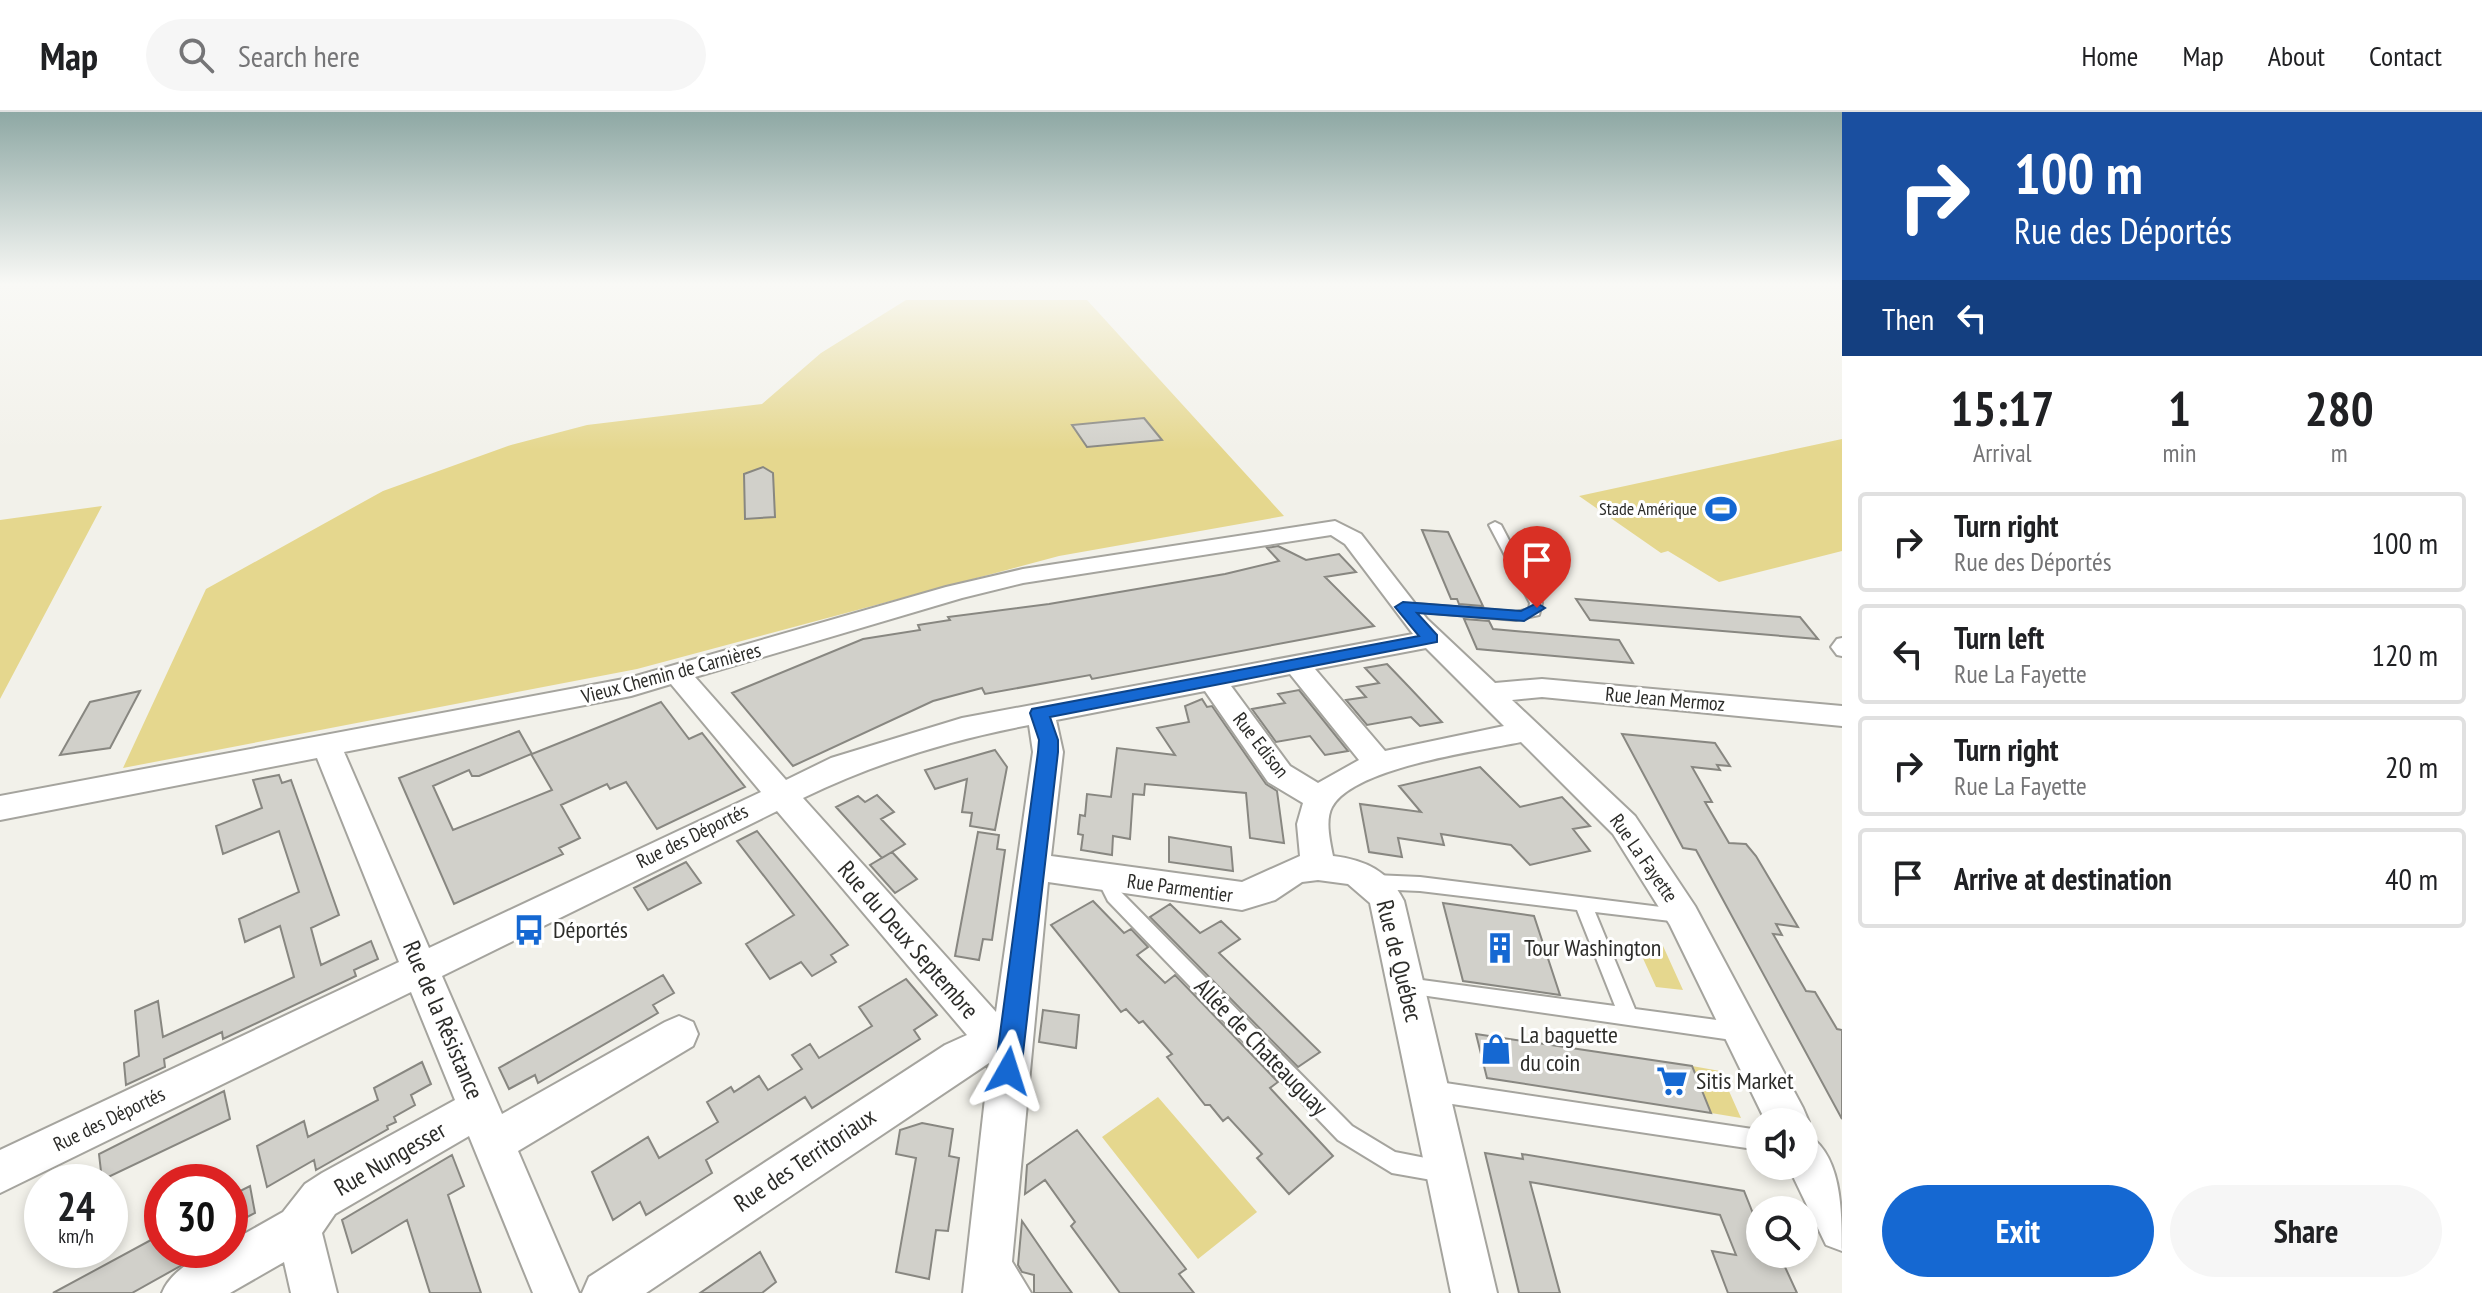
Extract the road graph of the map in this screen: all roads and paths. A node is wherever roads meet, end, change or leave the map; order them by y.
1 (1495, 525) dead end
2 (1339, 529) joint
3 (1403, 607) junction
4 (1431, 639) junction
5 (1842, 642) edge
6 (1842, 652) edge
7 (1296, 664) junction
8 (678, 675) junction
9 (1212, 680) junction
10 (1489, 693) junction
11 (1039, 713) junction
12 (1842, 716) edge
13 (1529, 731) junction
14 (327, 747) junction
15 (1379, 764) junction
16 (781, 793) junction
17 (1321, 799) junction
18 (0, 808) edge
19 (1034, 867) junction
20 (1318, 867) junction
21 (1104, 877) junction
22 (1374, 882) junction
23 (1583, 904) junction
24 (1683, 916) junction
25 (421, 968) junction
26 (1407, 986) junction
27 (1629, 1017) junction
28 (1743, 1033) junction
29 (679, 1034) dead end
30 (1011, 1041) junction
31 (1431, 1091) junction
32 (1766, 1108) edge
33 (486, 1125) junction
34 (1746, 1128) edge
35 (1447, 1171) junction
36 (0, 1172) edge
37 (1817, 1180) edge
38 (299, 1228) junction
39 (1842, 1229) edge
40 (990, 1247) junction
41 (185, 1293) edge
42 (314, 1293) edge
43 (556, 1293) edge
44 (605, 1293) edge
45 (986, 1293) edge
46 (1019, 1293) edge
47 (1474, 1293) edge

1 - 3 lane
2 - 3 street, Rue La Fayette
2 - 8 street, Vieux Chemin de Carnières
3 - 4 street, Rue La Fayette
4 - 7 street, Rue des Déportés
4 - 10 street, Rue La Fayette
5 - 6 lane
7 - 9 street, Rue des Déportés
7 - 15 street
8 - 14 street, Vieux Chemin de Carnières
8 - 16 street, Rue du Deux Septembre
9 - 11 street, Rue des Déportés
9 - 17 street, Rue Edison
10 - 12 street, Rue Jean Mermoz
10 - 13 street, Rue La Fayette
11 - 16 street, Rue des Déportés
11 - 19 street
13 - 15 street
13 - 24 street, Rue La Fayette
14 - 18 street, Vieux Chemin de Carnières
14 - 25 street, Rue de la Résistance
15 - 17 street
16 - 25 street, Rue des Déportés
16 - 30 street, Rue du Deux Septembre
17 - 20 street
19 - 21 street, Rue Parmentier
19 - 30 street
20 - 21 street, Rue Parmentier
20 - 22 street, Rue de Québec
21 - 35 lane, Allée de Chateauguay
22 - 23 lane
22 - 26 street, Rue de Québec
23 - 24 lane
23 - 27 lane
24 - 28 street, Rue La Fayette
25 - 33 street, Rue de la Résistance
25 - 36 street, Rue des Déportés
26 - 27 lane
26 - 31 street, Rue de Québec
27 - 28 lane
28 - 32 street, Rue La Fayette
29 - 33 street, Rue Nungesser
30 - 40 street
30 - 44 street, Rue des Territoriaux
31 - 34 lane
31 - 35 street, Rue de Québec
33 - 38 street, Rue Nungesser
33 - 43 street, Rue de la Résistance
35 - 47 street, Rue de Québec
37 - 39 street
38 - 41 street, Rue Nungesser
38 - 42 street
40 - 45 street
40 - 46 lane

